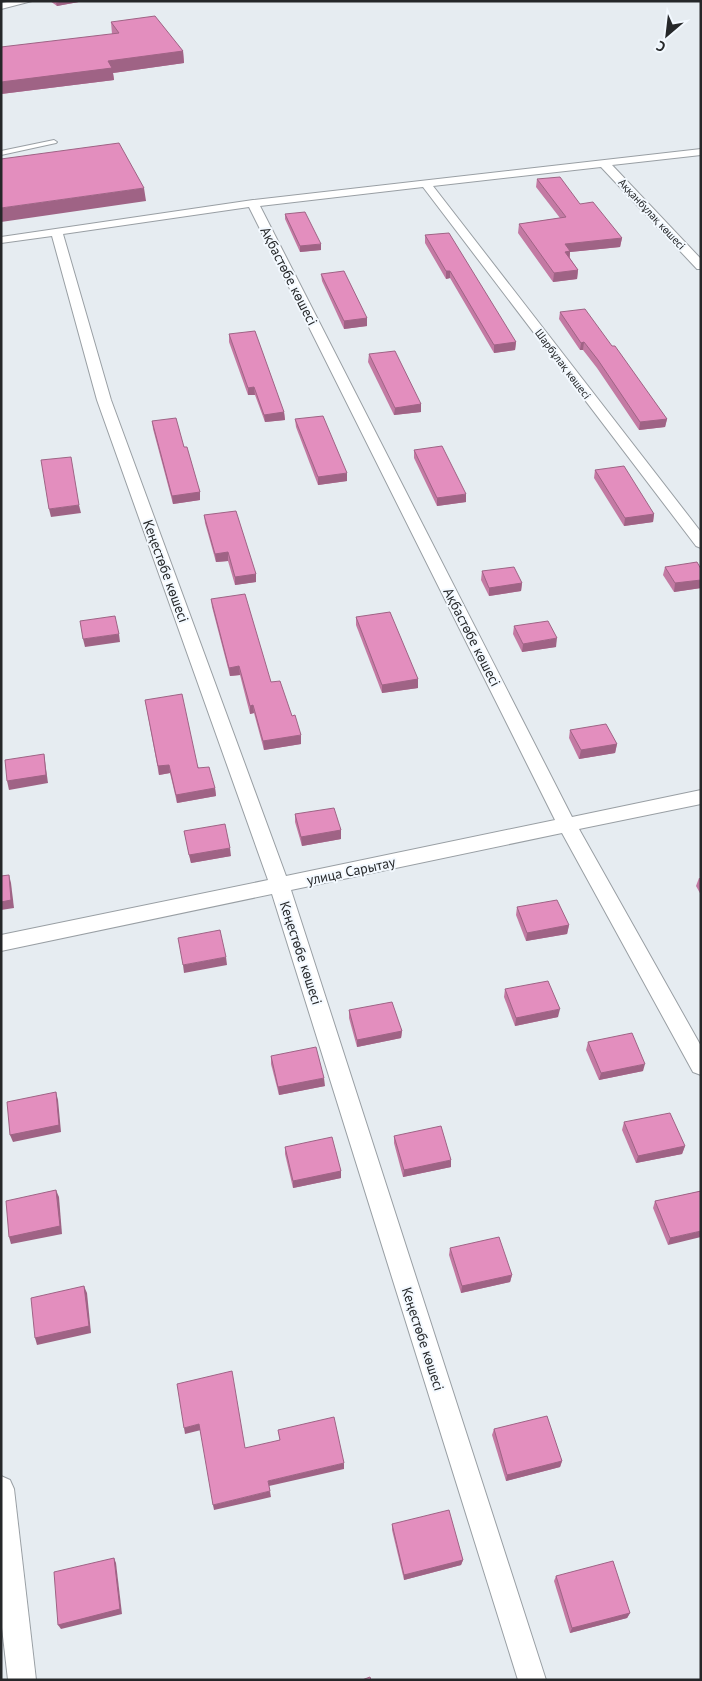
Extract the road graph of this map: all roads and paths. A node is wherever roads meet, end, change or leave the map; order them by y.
1 (28, 1) edge
2 (1, 6) edge
3 (54, 142) dead end
4 (701, 152) edge
5 (1, 153) edge
6 (604, 163) junction
7 (426, 184) junction
8 (252, 203) junction
9 (56, 231) junction
10 (1, 240) edge
11 (701, 266) edge
12 (701, 543) edge
13 (701, 797) edge
14 (567, 825) junction
15 (280, 887) junction
16 (1, 943) edge
17 (701, 1066) edge
18 (1, 1489) edge
19 (22, 1680) edge
20 (532, 1680) edge

1 - 2 street
3 - 5 lane
4 - 6 street
6 - 7 street
6 - 11 street, Аққанбұлақ көшесі
7 - 8 street
7 - 12 street, Шарбұлақ көшесі
8 - 9 street
8 - 14 street, Ақбастөбе көшесі
9 - 10 street
9 - 15 street, Кеңестөбе көшесі
13 - 14 street, улица Сарытау
14 - 15 street, улица Сарытау
14 - 17 street, Ақбастөбе көшесі
15 - 16 street, улица Сарытау
15 - 20 street, Кеңестөбе көшесі
18 - 19 street

